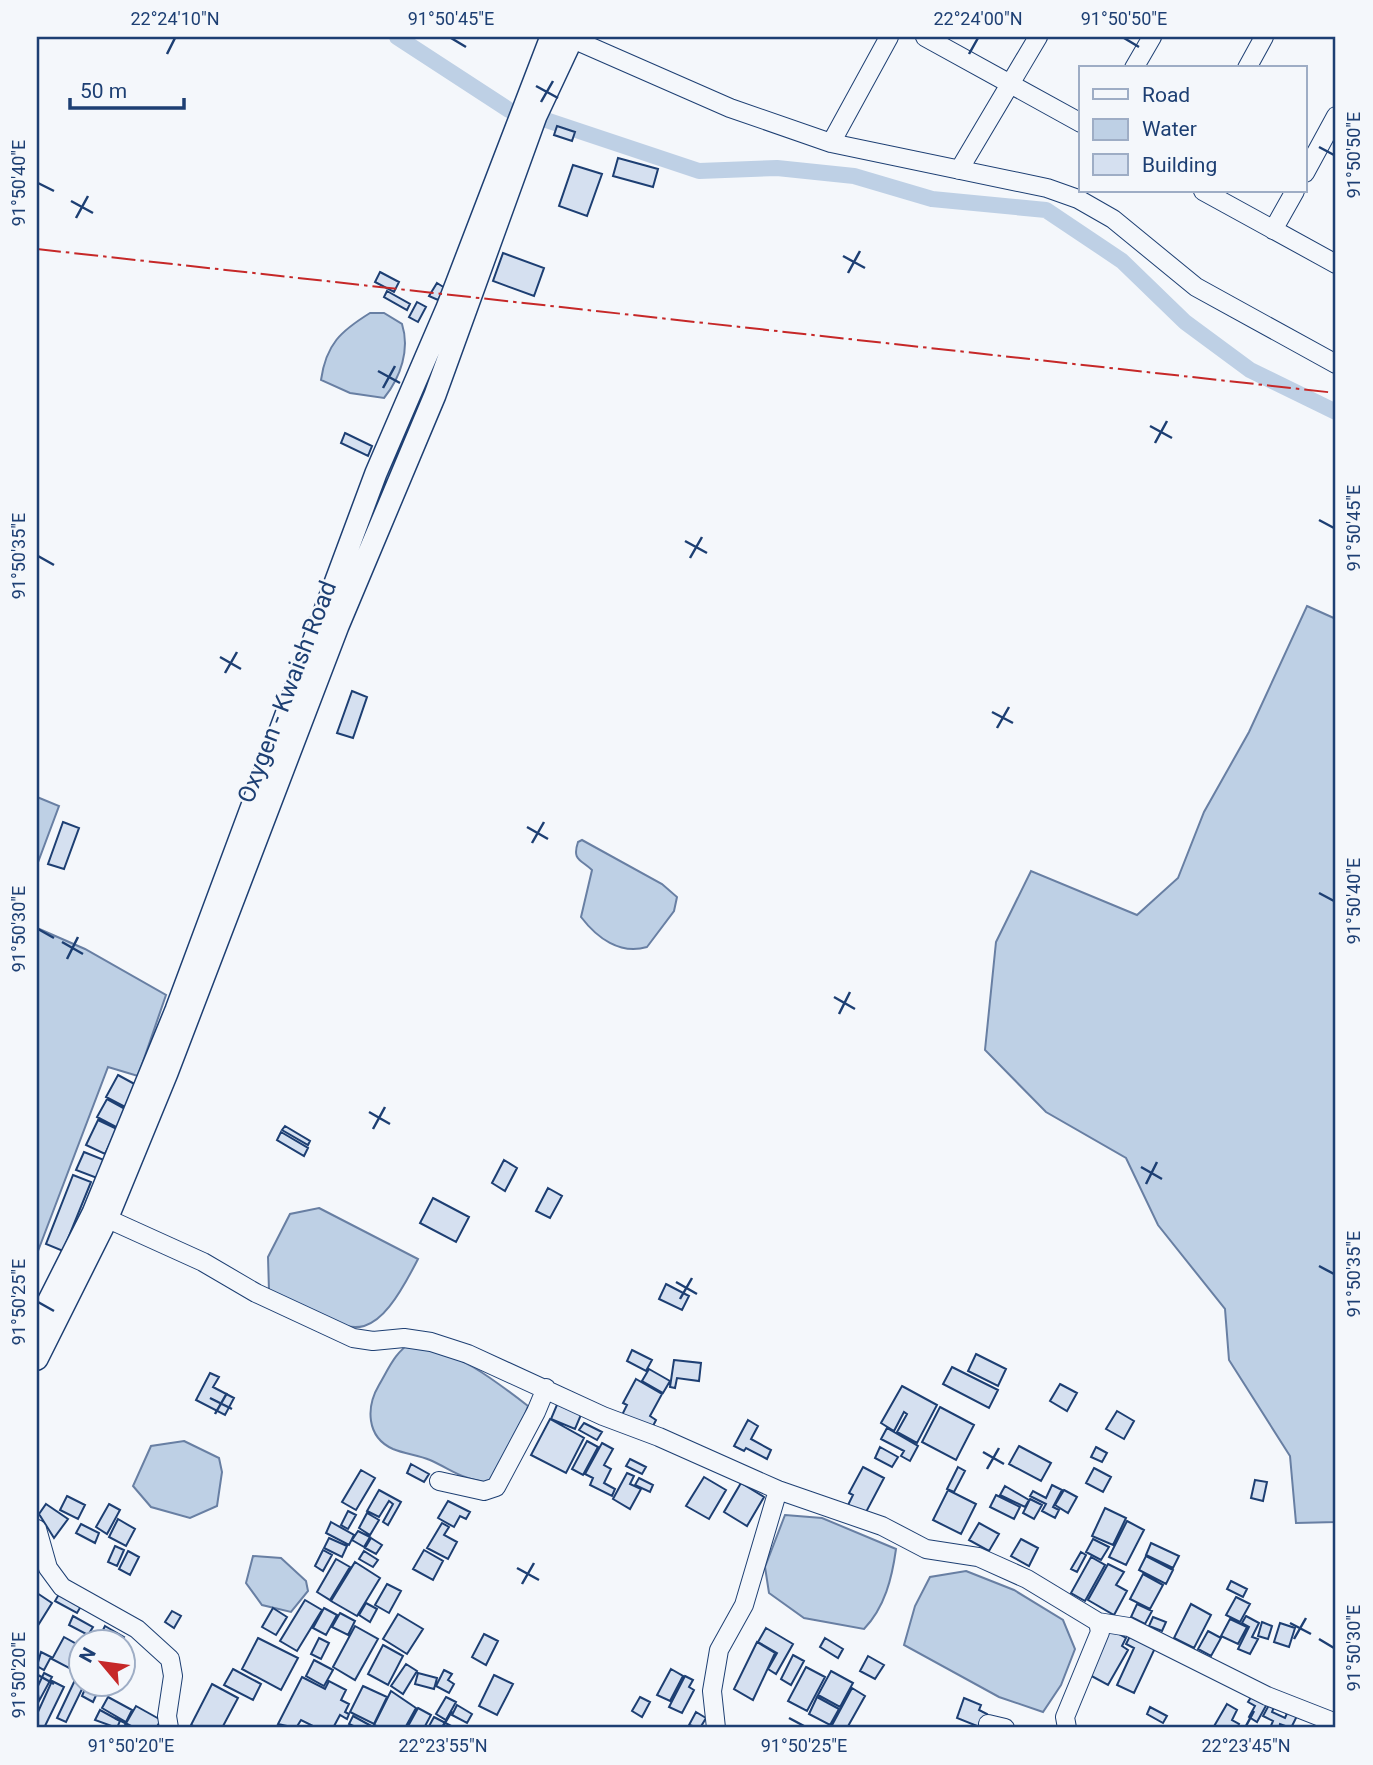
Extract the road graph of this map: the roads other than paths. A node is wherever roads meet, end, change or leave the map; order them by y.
1 (566, 37) edge
2 (889, 37) edge
3 (925, 37) edge
4 (1038, 37) edge
5 (1152, 37) edge
6 (1264, 37) edge
7 (1135, 66) edge
8 (1248, 66) edge
9 (1012, 85) junction
10 (1336, 116) edge
11 (1079, 122) edge
12 (831, 143) junction
13 (960, 170) junction
14 (1306, 171) edge
15 (1205, 192) edge
16 (1294, 192) edge
17 (1273, 230) junction
18 (1336, 264) edge
19 (1336, 363) edge
20 (100, 1216) junction
21 (37, 1325) edge
22 (37, 1359) edge
23 (546, 1388) junction
24 (439, 1481) dead end
25 (778, 1490) junction
26 (37, 1529) edge
27 (1098, 1622) junction
28 (1336, 1723) edge
29 (169, 1728) edge
30 (716, 1728) edge
31 (1067, 1728) edge

1 - 12 street
1 - 20 main road, Oxygen - Kwaish Road
1 - 20 main road, Oxygen - Kwaish Road
2 - 12 street
3 - 9 street
4 - 9 street
5 - 7 street
6 - 8 street
9 - 11 street
9 - 13 street
10 - 14 street
12 - 13 street
13 - 19 street
15 - 17 street
16 - 17 street
17 - 18 street
20 - 21 main road, Oxygen - Kwaish Road
20 - 22 main road, Oxygen - Kwaish Road
20 - 23 street
23 - 24 street
23 - 25 street
25 - 27 street
25 - 30 street
26 - 29 street
27 - 28 street
27 - 31 street

